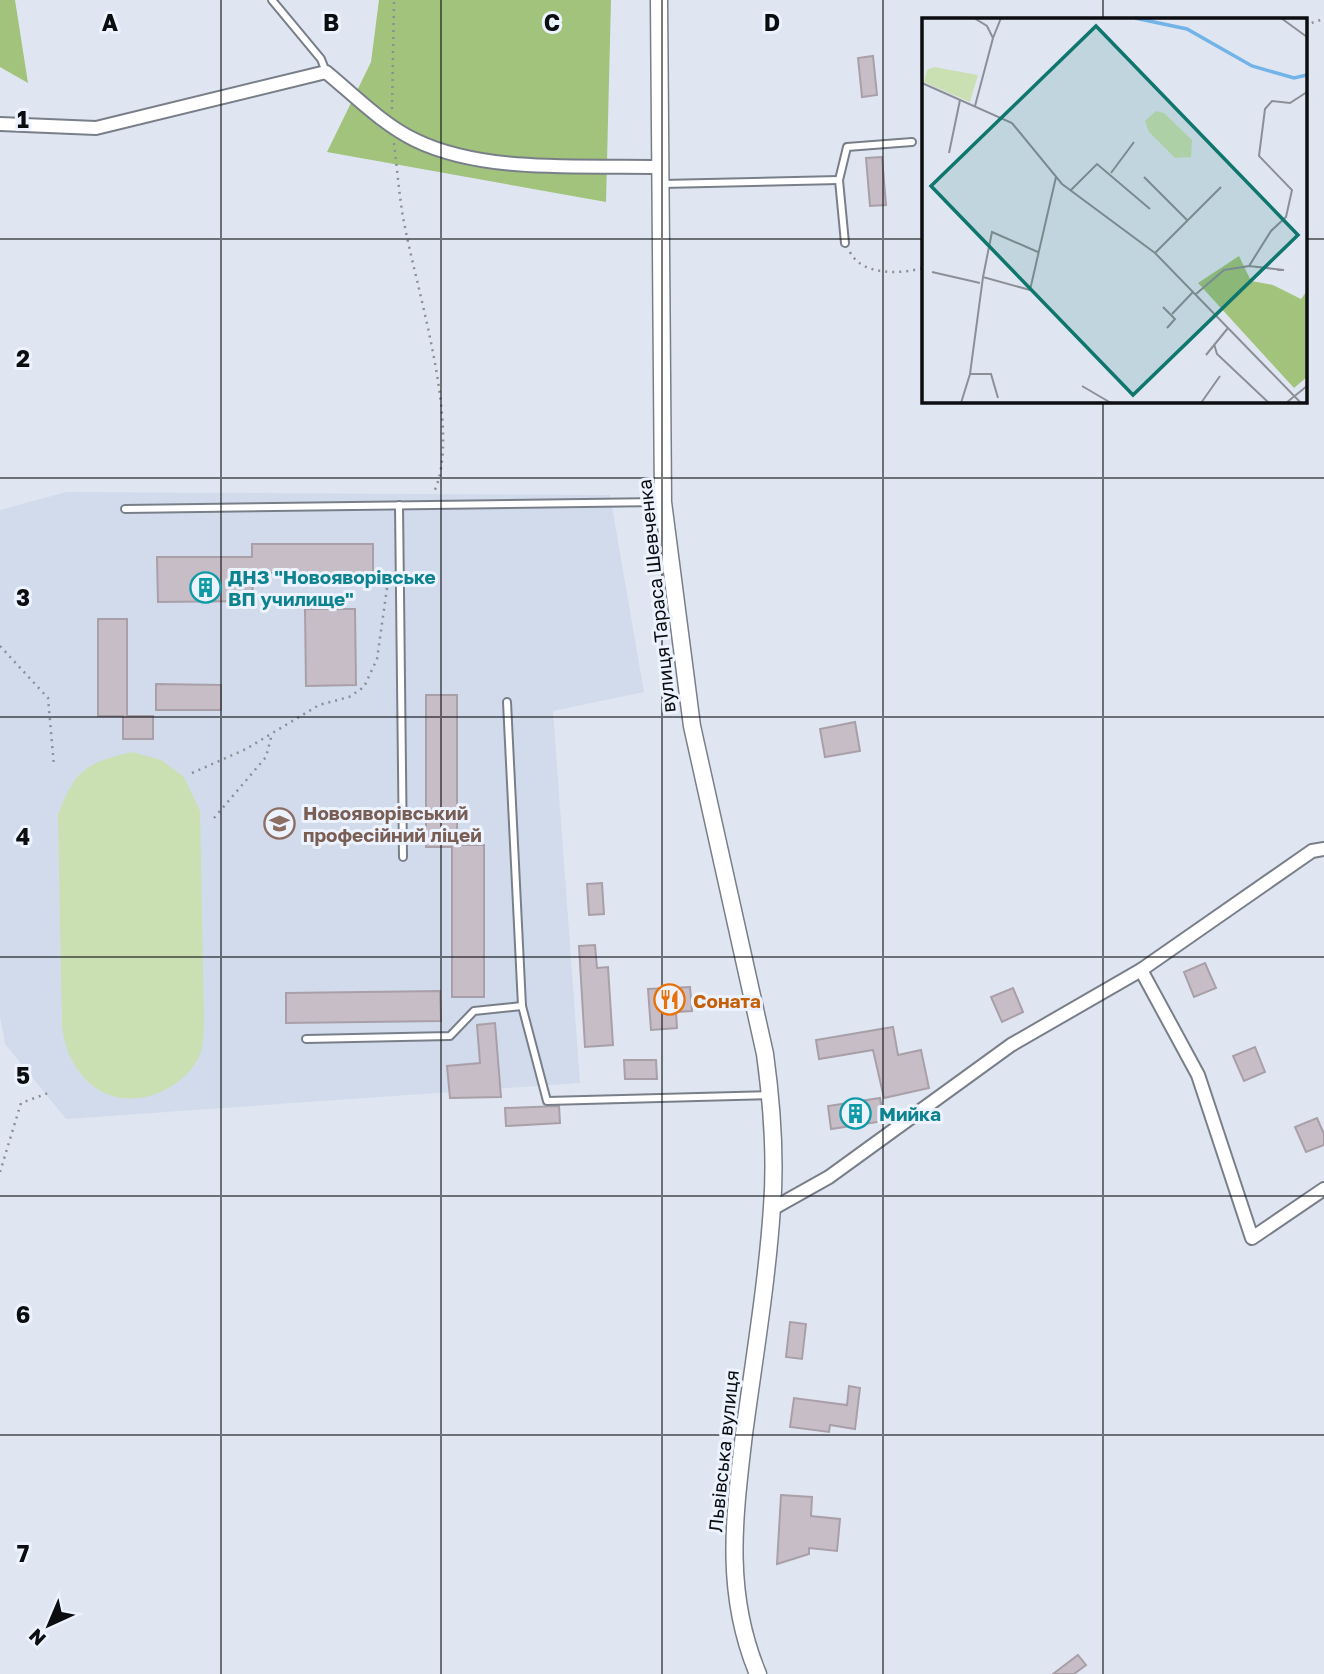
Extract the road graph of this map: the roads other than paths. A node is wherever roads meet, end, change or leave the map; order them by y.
1 (272, 0) edge
2 (659, 0) edge
3 (326, 72) junction
4 (0, 124) edge
5 (912, 142) dead end
6 (659, 167) junction
7 (839, 180) junction
8 (659, 184) junction
9 (845, 243) road end
10 (663, 502) junction
11 (399, 505) junction
12 (125, 509) dead end
13 (507, 702) dead end
14 (1324, 849) edge
15 (403, 857) dead end
16 (1141, 970) junction
17 (523, 1006) junction
18 (306, 1039) dead end
19 (771, 1095) junction
20 (1324, 1189) edge
21 (772, 1209) junction
22 (758, 1674) edge

1 - 3 lane
2 - 6 street, вулиця Тараса Шевченка
3 - 4 street
3 - 6 street
5 - 7 lane
6 - 8 street, вулиця Тараса Шевченка
7 - 8 lane
7 - 9 lane
8 - 10 street, вулиця Тараса Шевченка
10 - 11 lane
10 - 19 street, вулиця Тараса Шевченка
11 - 12 lane
11 - 15 lane
13 - 17 lane
14 - 16 street
16 - 20 street
16 - 21 street
17 - 18 lane
17 - 19 lane
19 - 21 street, вулиця Тараса Шевченка
21 - 22 street, Львівська вулиця

